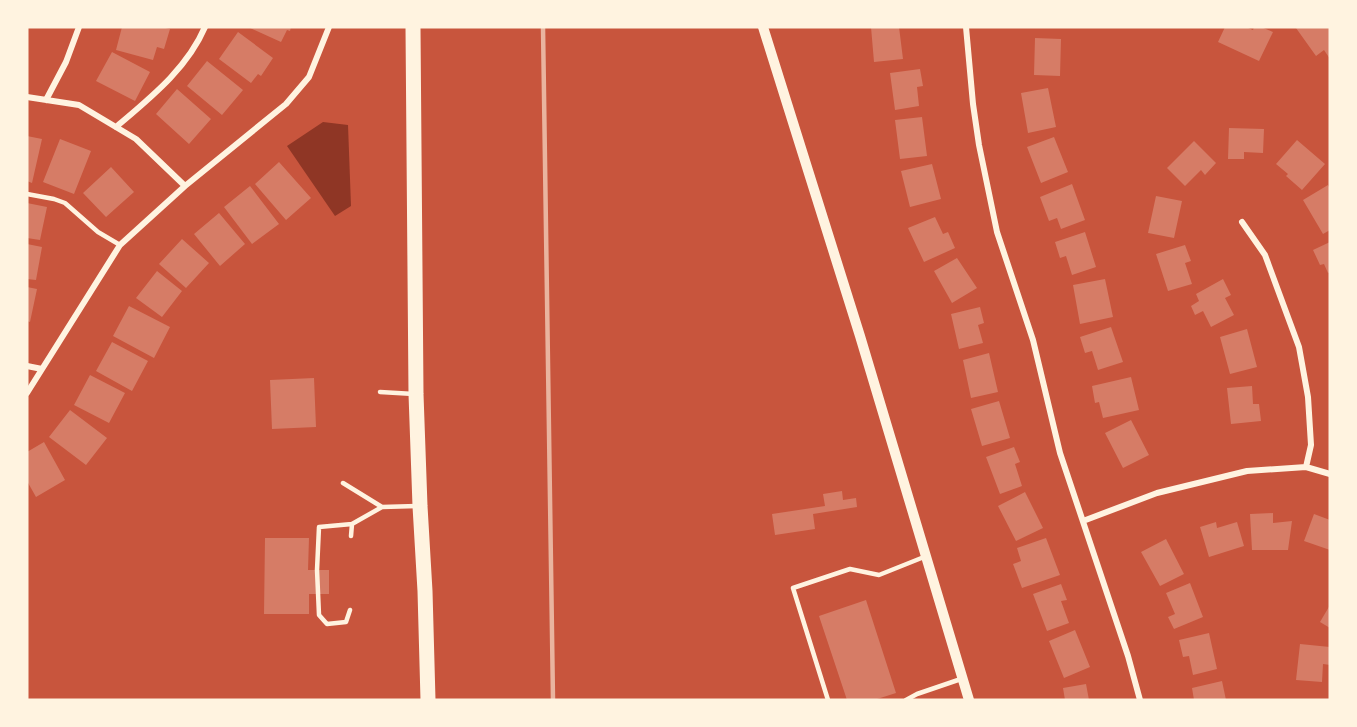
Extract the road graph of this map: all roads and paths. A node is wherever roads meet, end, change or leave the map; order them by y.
1 (79, 27) edge
2 (205, 27) edge
3 (330, 27) edge
4 (413, 27) edge
5 (764, 27) edge
6 (966, 27) edge
7 (27, 97) edge
8 (46, 100) junction
9 (116, 127) junction
10 (185, 186) junction
11 (27, 194) edge
12 (1242, 222) dead end
13 (120, 245) junction
14 (27, 366) edge
15 (42, 369) junction
16 (380, 392) dead end
17 (27, 393) edge
18 (416, 394) junction
19 (1306, 466) junction
20 (1330, 474) edge
21 (343, 483) dead end
22 (420, 506) junction
23 (382, 507) junction
24 (1083, 521) junction
25 (352, 524) junction
26 (351, 536) dead end
27 (926, 556) junction
28 (350, 610) dead end
29 (963, 679) junction
30 (428, 700) edge
31 (828, 700) edge
32 (906, 700) edge
33 (969, 700) edge
34 (1140, 700) edge

1 - 8 street
2 - 9 street
3 - 10 street
4 - 18 main road
5 - 27 street
6 - 24 street
7 - 8 street
8 - 9 street
9 - 10 street
10 - 13 street
11 - 13 lane
12 - 19 street
13 - 15 street
14 - 15 street
15 - 17 street
16 - 18 lane
18 - 22 main road
19 - 20 street
19 - 24 street
21 - 23 lane
22 - 23 lane
22 - 30 main road
23 - 25 lane
24 - 34 street
25 - 26 lane
25 - 28 lane
27 - 29 street
27 - 31 lane
29 - 32 lane
29 - 33 street

